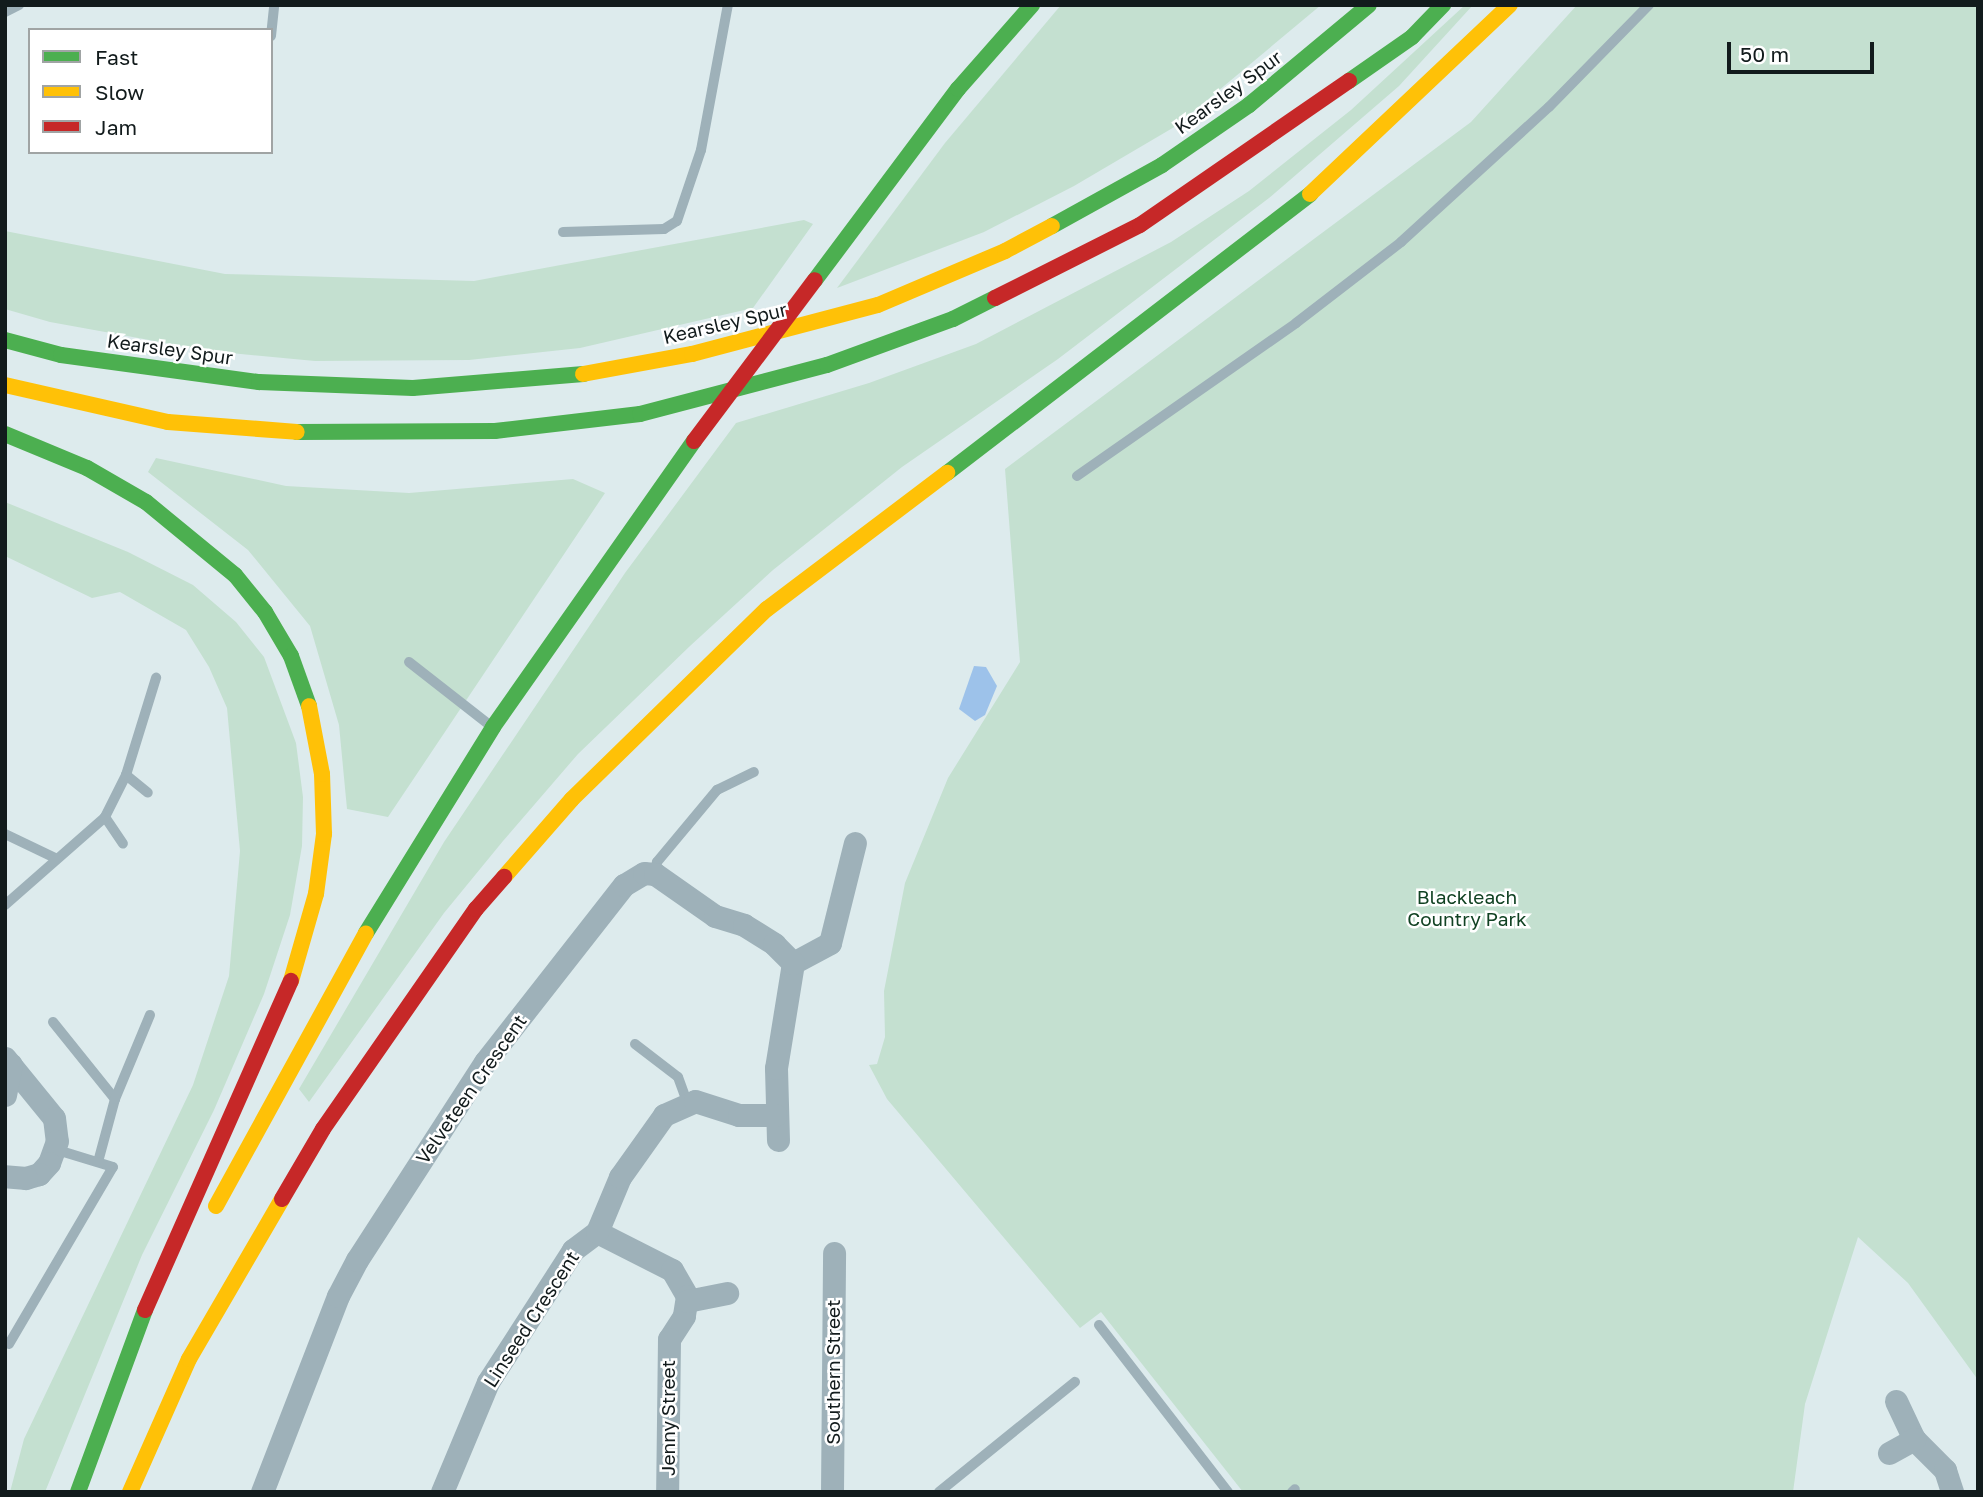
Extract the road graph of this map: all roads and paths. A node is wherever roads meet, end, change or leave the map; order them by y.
1 (19, 5) edge
2 (274, 5) edge
3 (729, 5) edge
4 (1032, 5) edge
5 (1369, 5) edge
6 (1443, 5) edge
7 (1510, 5) edge
8 (1649, 5) edge
9 (5, 12) edge
10 (1401, 22) dead end
11 (272, 28) edge
12 (1332, 93) junction
13 (564, 232) dead end
14 (5, 340) edge
15 (5, 385) edge
16 (5, 434) edge
17 (1077, 476) dead end
18 (409, 662) dead end
19 (156, 678) dead end
20 (493, 727) junction
21 (754, 772) dead end
22 (126, 775) junction
23 (148, 793) dead end
24 (104, 817) junction
25 (5, 834) edge
26 (855, 843) dead end
27 (123, 844) dead end
28 (55, 858) junction
29 (655, 874) junction
30 (7, 900) edge
31 (793, 963) junction
32 (150, 1015) dead end
33 (53, 1022) dead end
34 (635, 1044) dead end
35 (8, 1062) edge
36 (5, 1095) edge
37 (115, 1099) junction
38 (687, 1102) junction
39 (775, 1115) junction
40 (778, 1140) dead end
41 (54, 1149) junction
42 (98, 1162) junction
43 (5, 1177) edge
44 (210, 1216) dead end
45 (597, 1232) junction
46 (834, 1252) dead end
47 (186, 1262) dead end
48 (727, 1293) dead end
49 (687, 1301) junction
50 (1099, 1325) dead end
51 (9, 1345) dead end
52 (1075, 1382) dead end
53 (1896, 1401) dead end
54 (1914, 1439) junction
55 (1889, 1453) dead end
56 (78, 1492) edge
57 (130, 1492) edge
58 (262, 1492) edge
59 (442, 1492) edge
60 (667, 1492) edge
61 (832, 1492) edge
62 (939, 1492) edge
63 (1228, 1492) edge
64 (1951, 1492) edge

1 - 9 lane
2 - 11 lane
3 - 13 lane
4 - 20 highway, bridge
5 - 14 highway, Kearsley Spur
6 - 12 highway
7 - 57 highway
8 - 17 lane
10 - 12 highway
12 - 15 highway
16 - 56 highway
18 - 20 lane
19 - 22 lane
20 - 44 highway
21 - 29 lane
22 - 23 lane
22 - 24 lane
24 - 27 lane
24 - 28 lane
25 - 28 lane
26 - 31 street
28 - 30 lane
29 - 31 street
29 - 58 street, Velveteen Crescent
31 - 39 street
32 - 37 lane
33 - 37 lane
34 - 38 lane
35 - 36 street
35 - 41 street
37 - 42 lane
38 - 39 street
38 - 45 street, Linseed Crescent
39 - 40 street
41 - 42 lane
41 - 43 street
42 - 51 lane
45 - 49 street
45 - 59 street, Linseed Crescent
46 - 61 street, Southern Street
47 - 56 highway
48 - 49 street
49 - 60 street, Jenny Street
50 - 63 lane
52 - 62 lane
53 - 54 street
54 - 55 street
54 - 64 street

